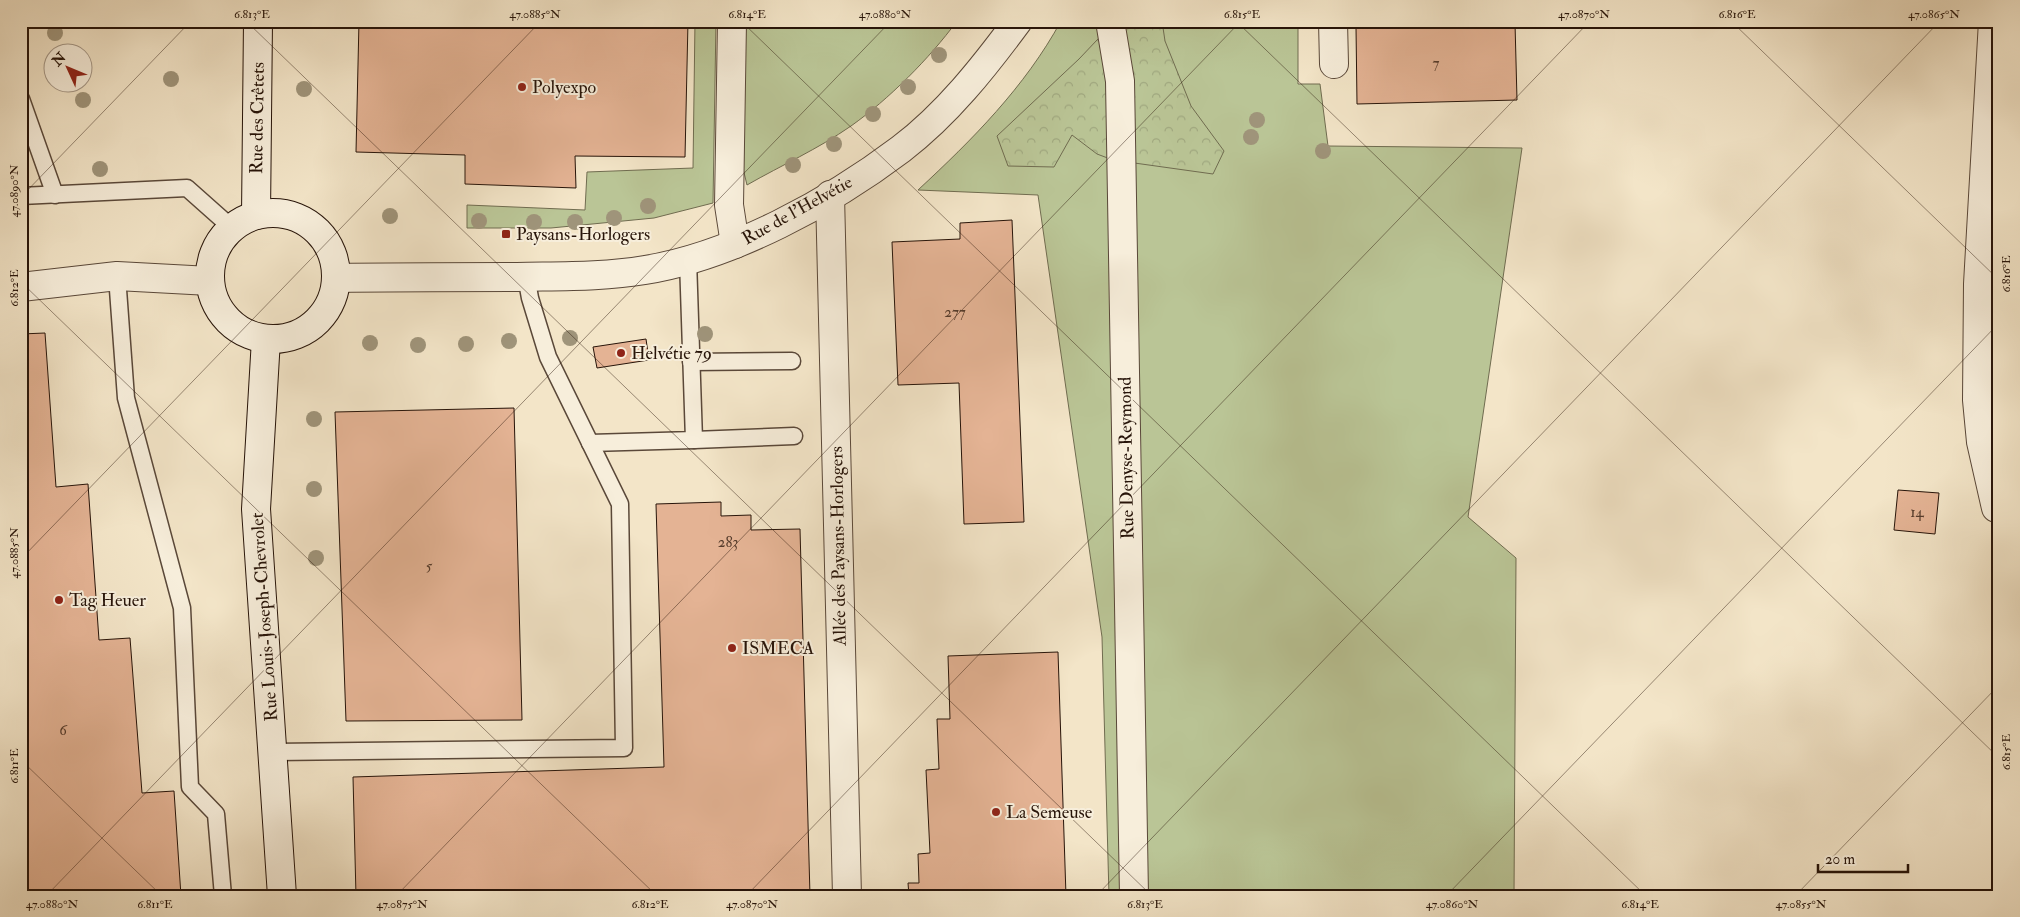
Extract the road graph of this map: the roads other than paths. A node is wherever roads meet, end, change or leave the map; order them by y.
1 (258, 21) edge
2 (732, 21) edge
3 (1018, 21) edge
4 (1110, 21) edge
5 (1333, 21) edge
6 (1993, 21) edge
7 (1334, 64) dead end
8 (21, 99) edge
9 (55, 195) junction
10 (21, 196) edge
11 (830, 196) junction
12 (256, 216) junction
13 (232, 228) junction
14 (735, 244) junction
15 (688, 260) junction
16 (117, 276) junction
17 (526, 276) junction
18 (336, 278) junction
19 (210, 281) junction
20 (21, 287) edge
21 (266, 339) junction
22 (792, 361) dead end
23 (691, 362) junction
24 (794, 436) dead end
25 (694, 440) junction
26 (590, 443) junction
27 (1996, 508) dead end
28 (274, 752) junction
29 (223, 896) edge
30 (282, 896) edge
31 (847, 896) edge
32 (1134, 896) edge

1 - 12 street, Rue des Crêtets
2 - 14 street
3 - 11 street, Rue de l'Helvétie
4 - 32 street, Rue Denyse-Reymond
5 - 7 street
6 - 27 street
8 - 9 lane
9 - 10 lane
9 - 13 lane
11 - 14 street, Rue de l'Helvétie
11 - 31 street, Allée des Paysans-Horlogers
12 - 13 street
12 - 18 street
13 - 19 street
14 - 15 street, Rue de l'Helvétie
15 - 17 street, Rue de l'Helvétie
15 - 23 lane
16 - 19 street
16 - 20 street
16 - 29 lane
17 - 18 street, Rue de l'Helvétie
17 - 26 lane
18 - 21 street
19 - 21 street
21 - 28 street, Rue Louis-Joseph-Chevrolet
22 - 23 lane
23 - 25 lane
24 - 25 lane
25 - 26 lane
26 - 28 lane
28 - 30 street, Rue Louis-Joseph-Chevrolet

